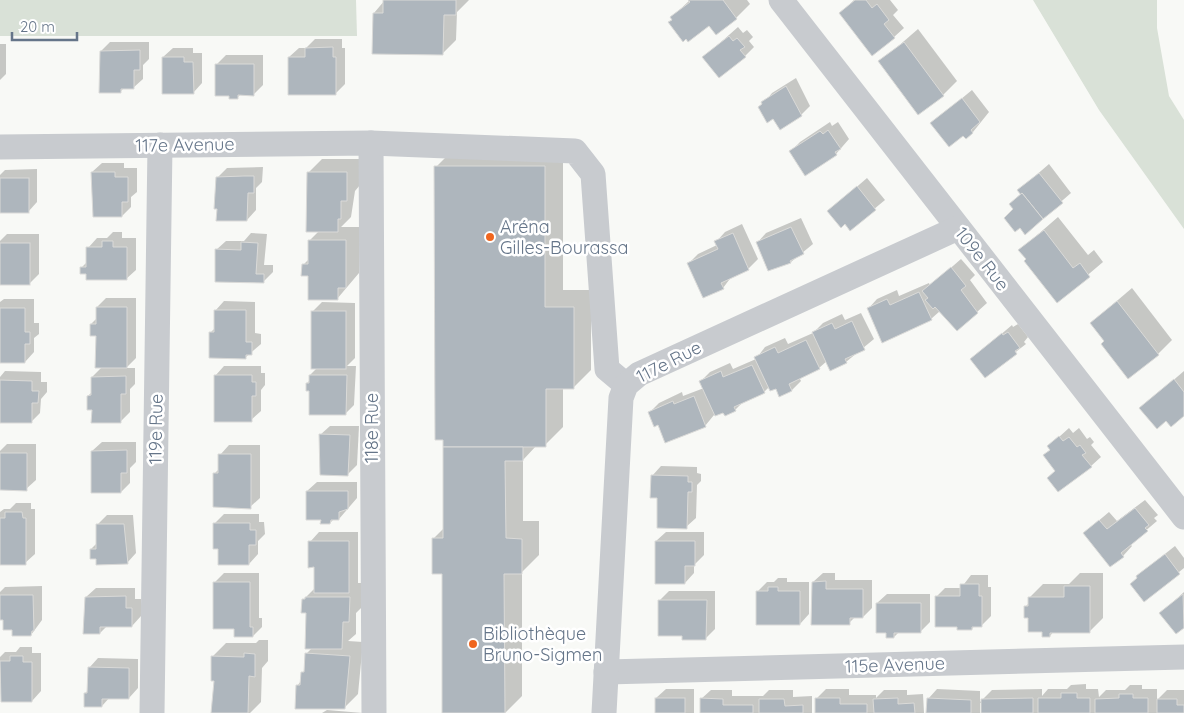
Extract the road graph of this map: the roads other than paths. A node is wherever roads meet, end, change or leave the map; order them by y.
1 (781, 0) edge
2 (371, 143) junction
3 (160, 145) junction
4 (0, 147) edge
5 (958, 228) junction
6 (626, 385) junction
7 (1184, 517) edge
8 (1184, 657) edge
9 (606, 672) junction
10 (152, 713) edge
11 (374, 713) edge
12 (604, 713) edge

1 - 5 street, 109e Rue
2 - 3 street, 117e Avenue
2 - 6 street, 117e Avenue
2 - 11 street, 118e Rue
3 - 4 street, 117e Avenue
3 - 10 street, 119e Rue
5 - 6 street, 117e Rue
5 - 7 street, 109e Rue
6 - 9 street, 117e Rue
8 - 9 street, 115e Avenue
9 - 12 street, 117e Rue

